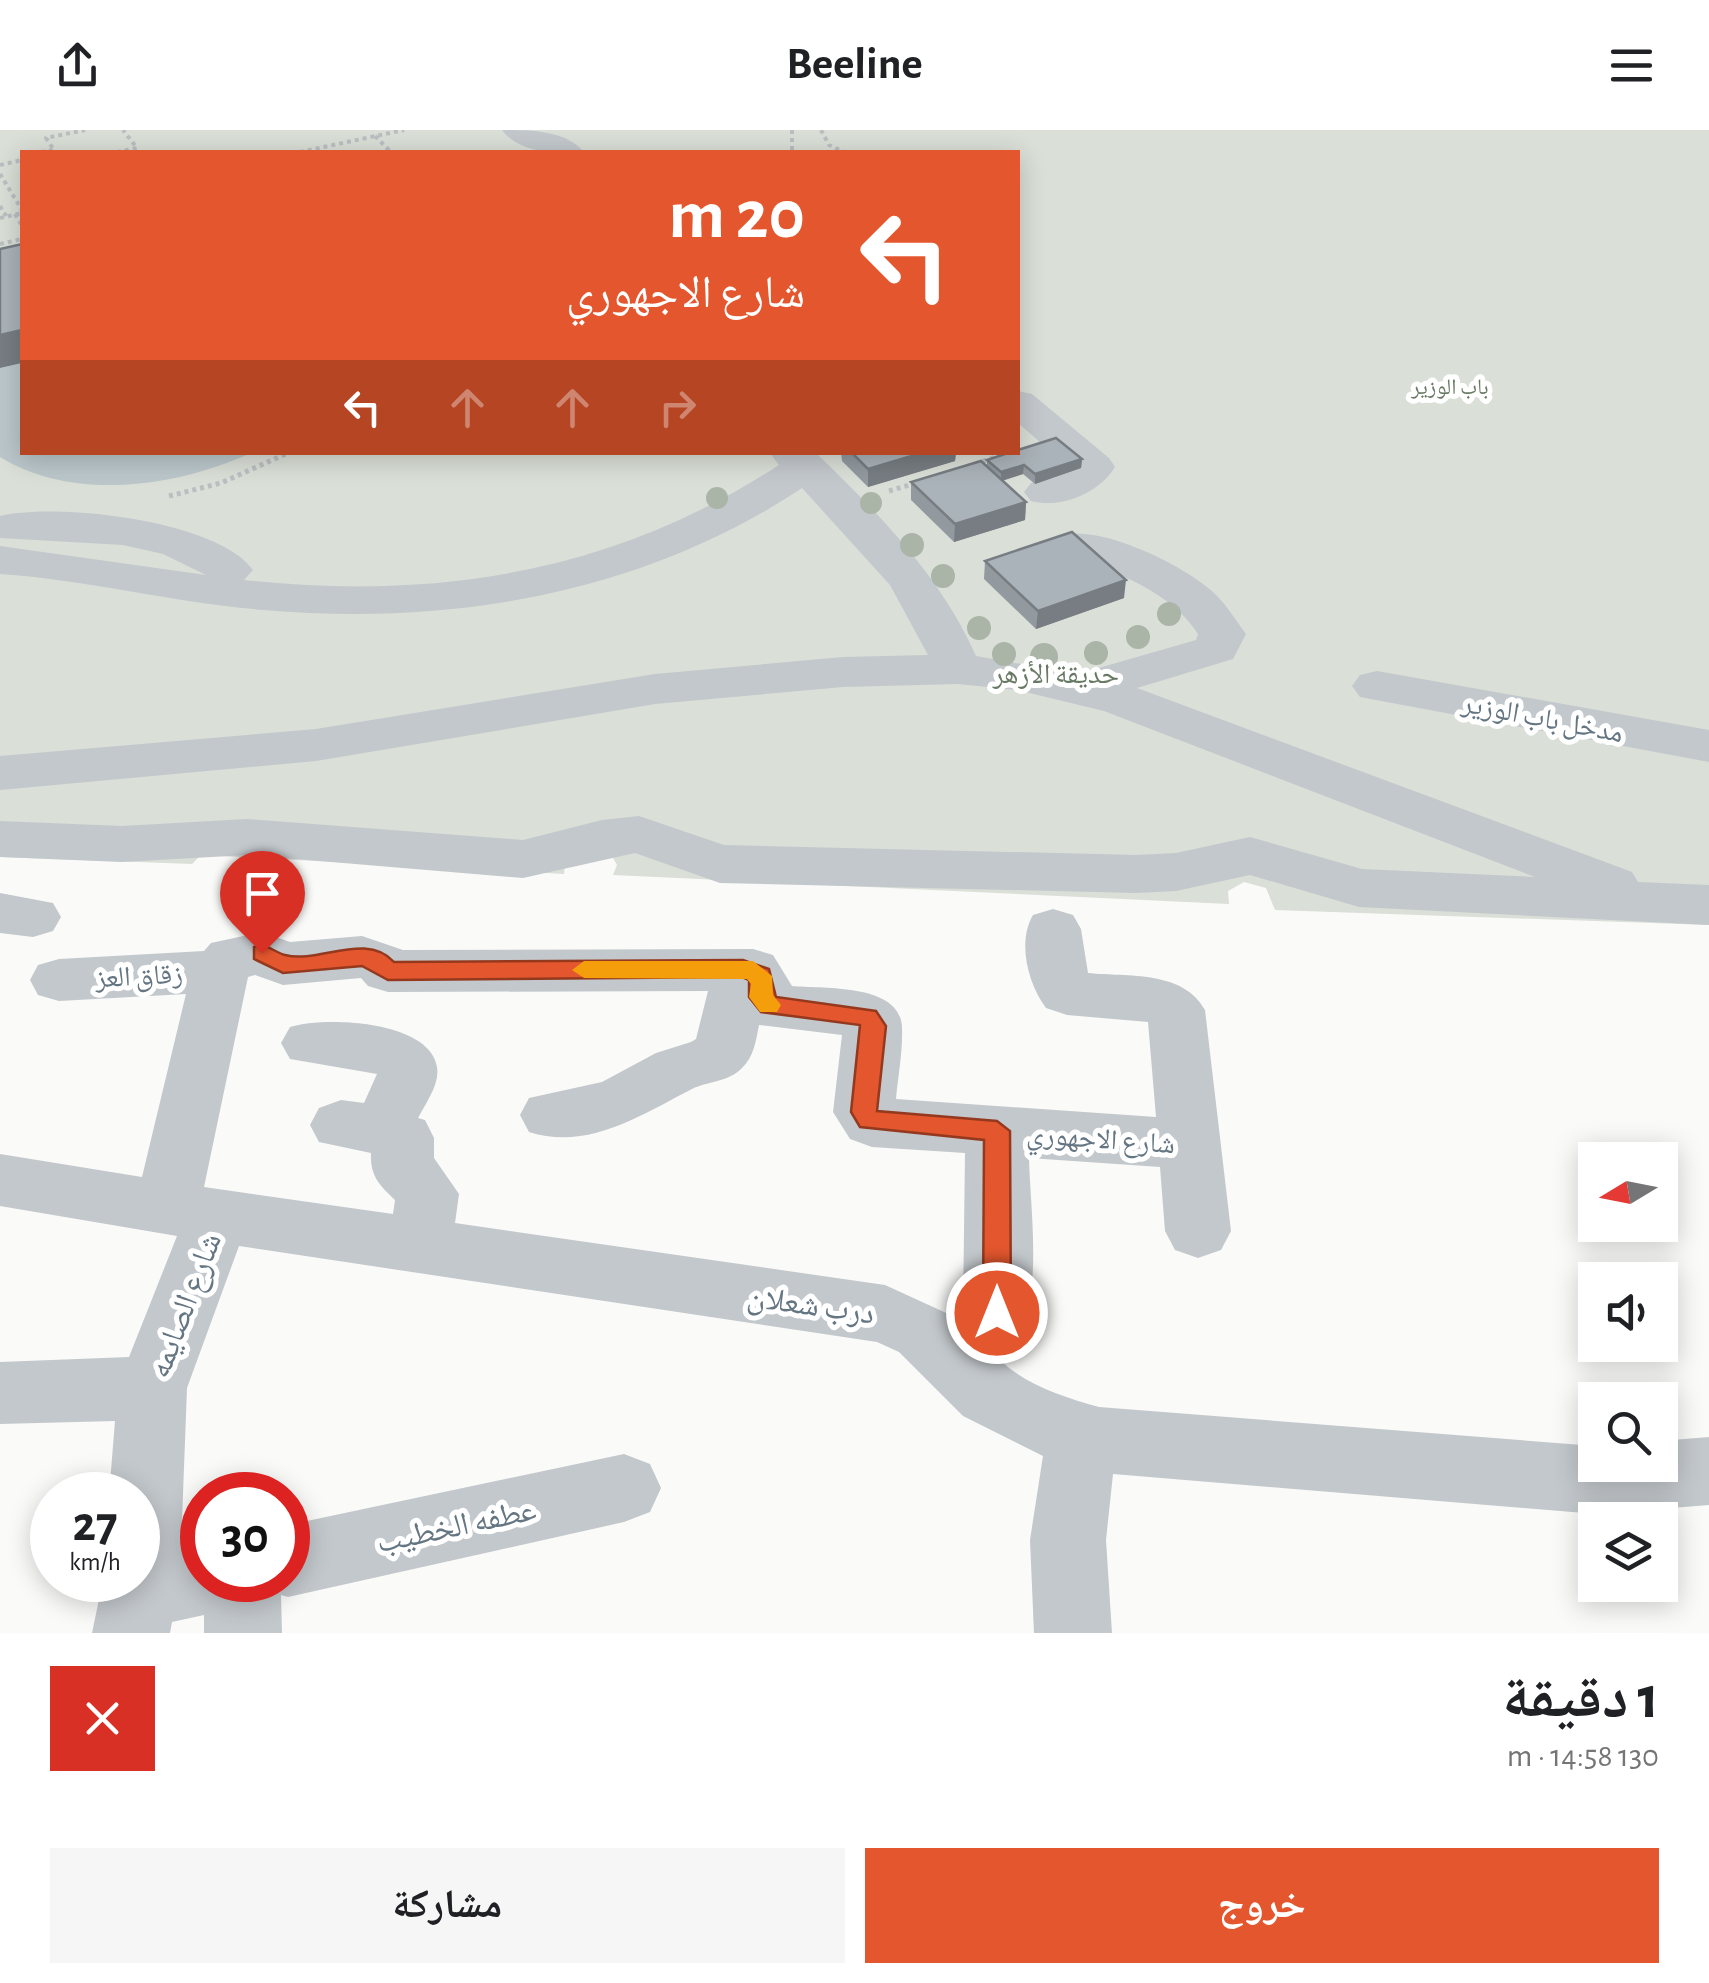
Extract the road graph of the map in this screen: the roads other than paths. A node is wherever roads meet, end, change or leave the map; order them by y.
1 (518, 130) edge
2 (563, 150) edge
3 (1020, 404) edge
4 (797, 460) edge
5 (1046, 492) dead end
6 (0, 527) edge
7 (1078, 544) edge
8 (0, 560) edge
9 (263, 596) junction
10 (958, 670) junction
11 (1377, 686) dead end
12 (1084, 688) junction
13 (1709, 746) edge
14 (0, 773) edge
15 (0, 839) edge
16 (1684, 904) edge
17 (1054, 928) dead end
18 (743, 969) junction
19 (220, 971) junction
20 (59, 980) dead end
21 (311, 1043) dead end
22 (551, 1116) dead end
23 (997, 1131) junction
24 (1190, 1144) junction
25 (0, 1180) edge
26 (192, 1212) junction
27 (1198, 1232) dead end
28 (415, 1246) junction
29 (954, 1357) junction
30 (152, 1388) junction
31 (0, 1394) edge
32 (1082, 1435) junction
33 (1709, 1471) edge
34 (154, 1472) edge
35 (624, 1488) dead end
36 (310, 1556) edge
37 (243, 1602) edge
38 (243, 1633) edge
39 (1073, 1633) edge

1 - 2 street
3 - 5 street
4 - 9 street
4 - 10 street
6 - 9 street
7 - 12 street
8 - 9 street
10 - 12 street
10 - 14 street
11 - 13 street, مدخل باب الوزير
12 - 16 street
15 - 16 street
17 - 24 street
18 - 19 street, زقاق العز
18 - 22 street
18 - 23 street, شارع الاجهوري
19 - 20 street, زقاق العز
19 - 26 street, شارع الصايمه
21 - 28 street
23 - 24 street, شارع الاجهوري
23 - 29 street
24 - 27 street
25 - 26 street, درب شعلان
26 - 28 street, درب شعلان
26 - 30 street, شارع الصايمه
28 - 29 street, درب شعلان
29 - 32 street, درب شعلان
30 - 31 street
30 - 34 street, شارع الصايمه
32 - 33 street, درب شعلان
32 - 39 street
35 - 36 street, عطفه الخطيب
37 - 38 street

